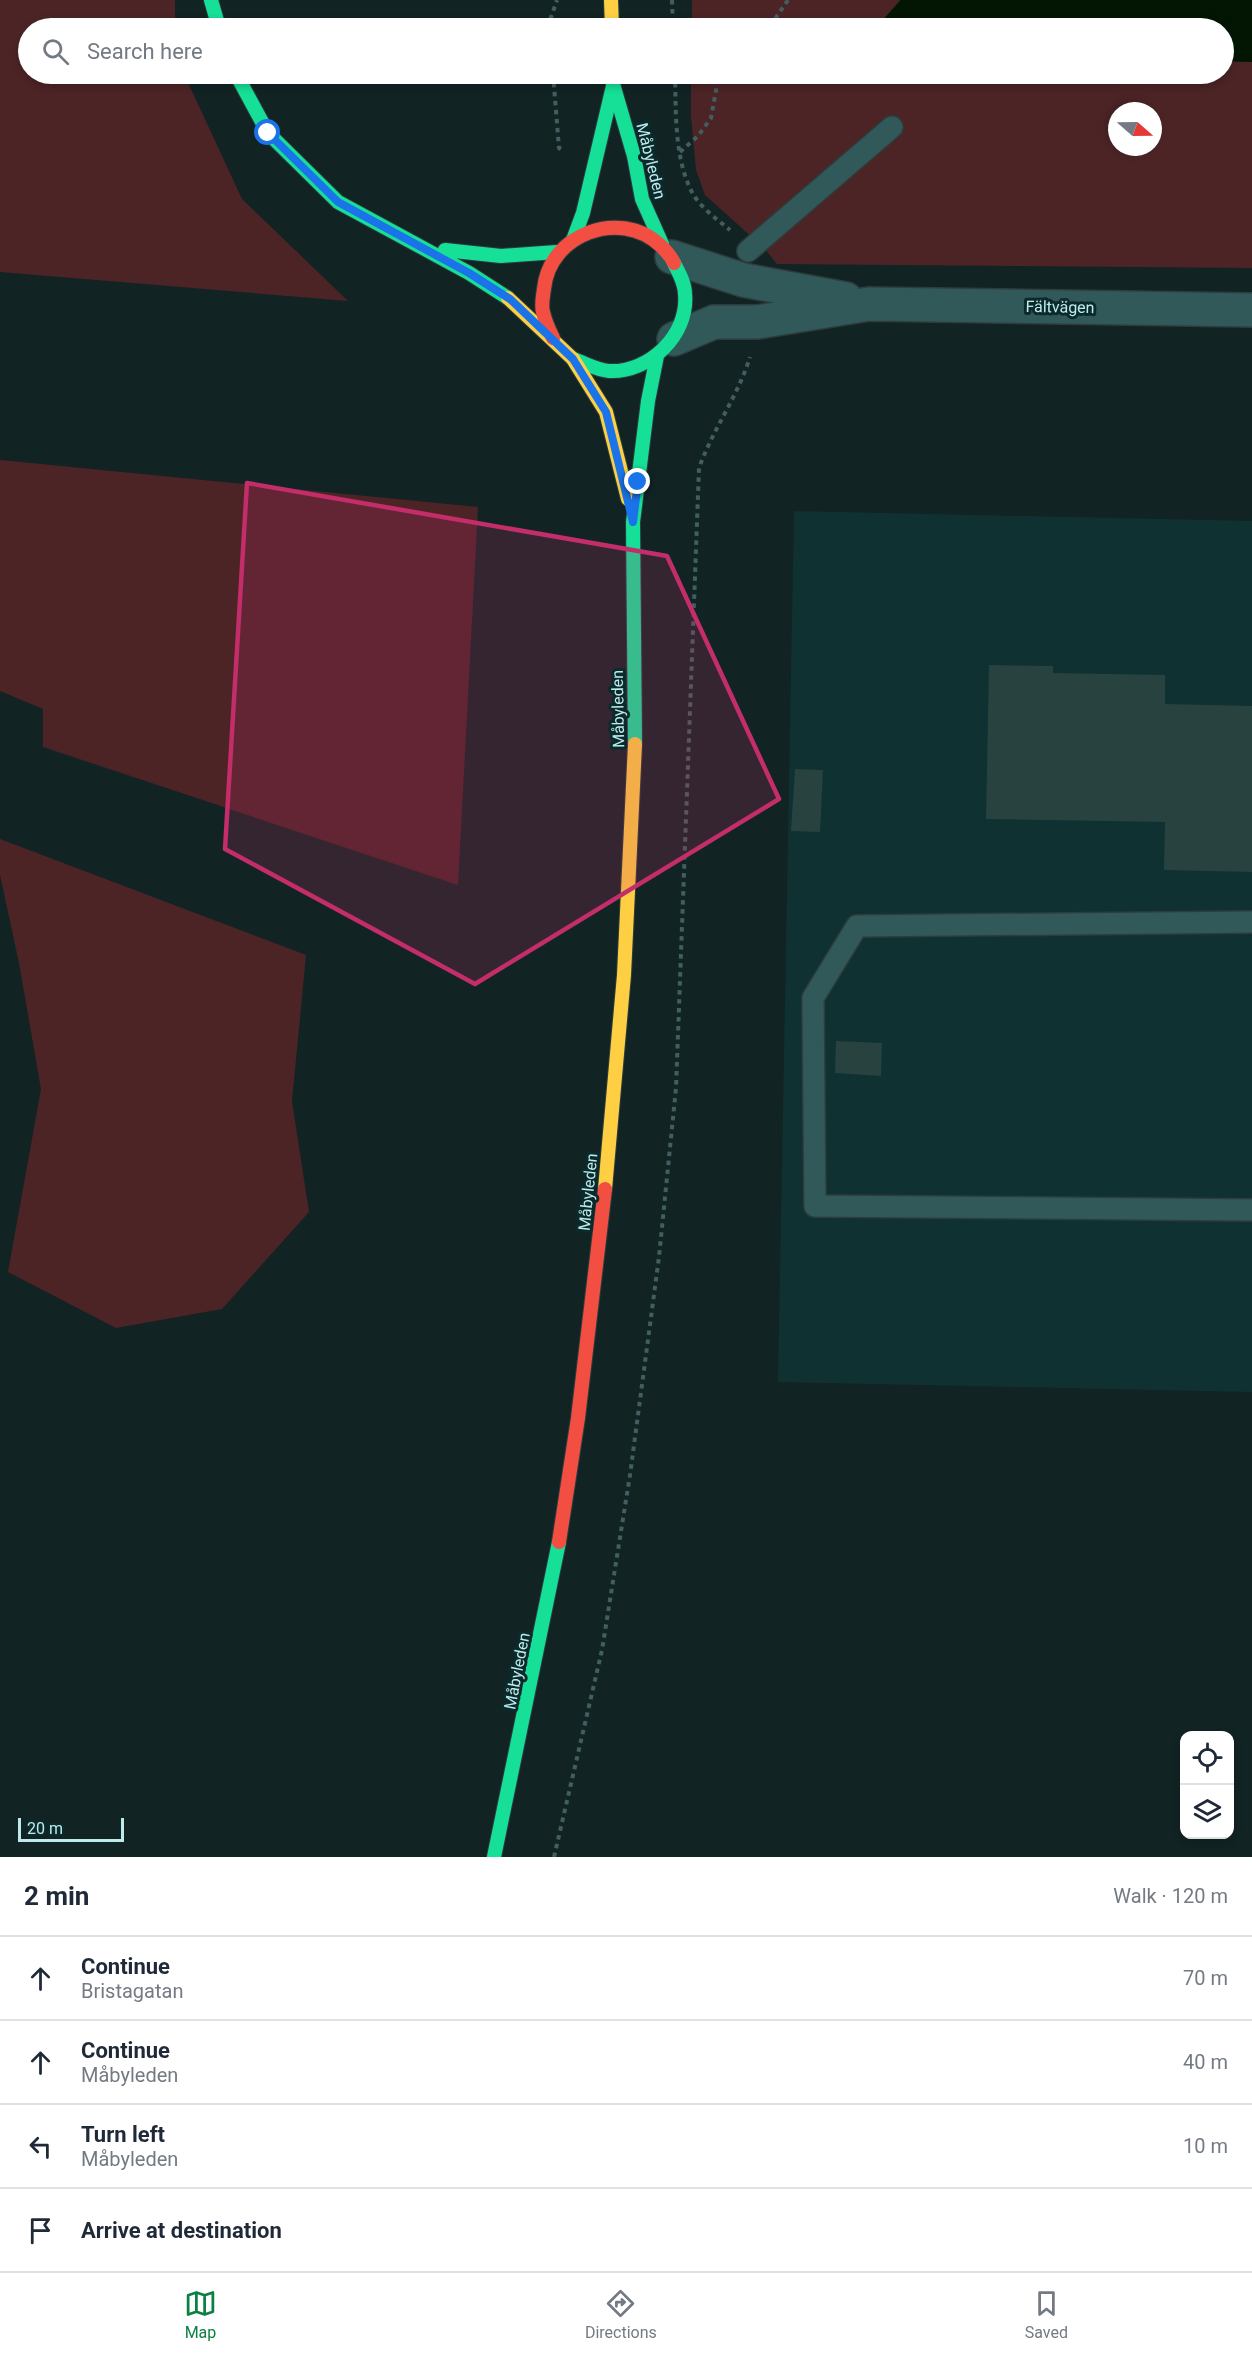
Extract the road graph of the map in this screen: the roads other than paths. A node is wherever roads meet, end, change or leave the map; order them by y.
1 (211, 0) edge
2 (611, 0) edge
3 (216, 18) edge
4 (612, 18) edge
5 (241, 84) edge
6 (612, 84) edge
7 (614, 84) edge
8 (892, 127) dead end
9 (573, 240) junction
10 (408, 241) junction
11 (667, 250) junction
12 (748, 251) dead end
13 (557, 252) junction
14 (869, 304) junction
15 (1252, 310) edge
16 (553, 338) junction
17 (666, 347) junction
18 (573, 359) junction
19 (633, 522) junction
20 (1252, 922) edge
21 (1252, 1210) edge
22 (494, 1857) edge

1 - 3 street
2 - 4 street
5 - 10 street
6 - 9 street, Måbyleden
7 - 11 street, Måbyleden
8 - 12 lane
9 - 11 street, Måbyleden
9 - 13 street, Måbyleden
10 - 13 street
10 - 16 street
11 - 14 street, Fältvägen
11 - 17 street, Måbyleden
13 - 16 street, Måbyleden
14 - 15 street, Fältvägen
14 - 17 street, Fältvägen
16 - 18 street, Måbyleden
17 - 18 street, Måbyleden
17 - 19 street, Måbyleden
18 - 19 street, Måbyleden
19 - 22 street, Måbyleden
20 - 21 lane

